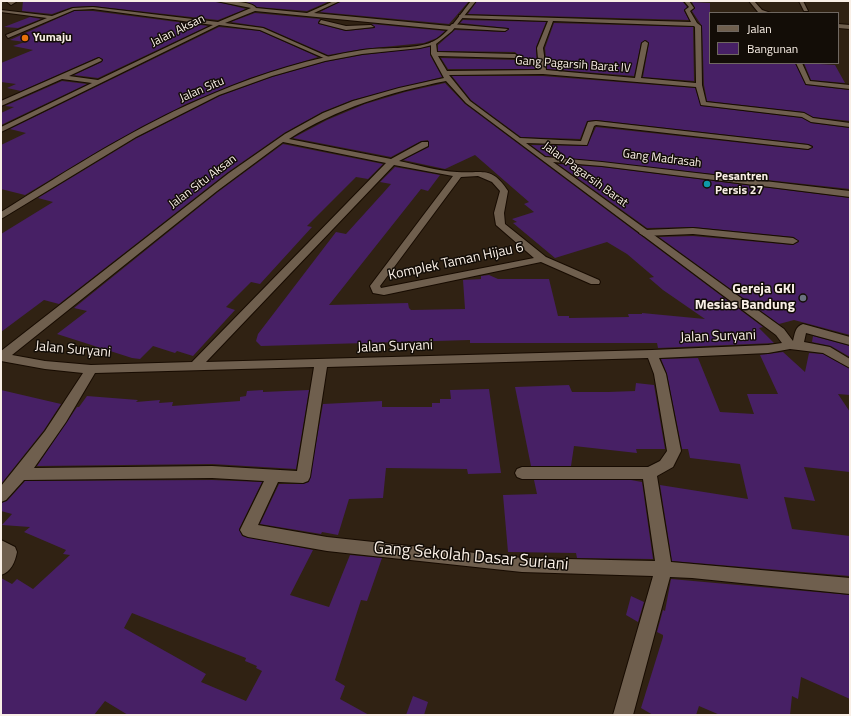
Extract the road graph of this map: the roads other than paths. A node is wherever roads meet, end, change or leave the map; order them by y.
1 (218, 1) edge
2 (338, 1) edge
3 (474, 1) edge
4 (686, 1) edge
5 (750, 1) edge
6 (801, 1) edge
7 (254, 9) junction
8 (806, 10) dead end
9 (1, 11) edge
10 (764, 12) edge
11 (306, 15) junction
12 (461, 16) junction
13 (51, 18) junction
14 (551, 18) junction
15 (386, 22) junction
16 (220, 23) junction
17 (694, 24) junction
18 (839, 26) edge
19 (451, 27) junction
20 (850, 27) edge
21 (505, 29) dead end
22 (8, 36) dead end
23 (433, 43) junction
24 (645, 43) dead end
25 (434, 54) junction
26 (515, 56) dead end
27 (328, 58) junction
28 (99, 60) dead end
29 (799, 64) edge
30 (543, 72) junction
31 (446, 76) junction
32 (63, 77) junction
33 (638, 80) junction
34 (98, 82) junction
35 (699, 85) junction
36 (850, 87) edge
37 (1, 104) edge
38 (850, 125) edge
39 (1, 130) edge
40 (283, 140) junction
41 (518, 140) junction
42 (425, 144) dead end
43 (808, 147) dead end
44 (543, 159) junction
45 (393, 161) junction
46 (458, 175) junction
47 (850, 194) edge
48 (1, 216) edge
49 (644, 232) junction
50 (793, 241) dead end
51 (542, 259) junction
52 (595, 282) dead end
53 (850, 341) edge
54 (794, 345) junction
55 (652, 354) junction
56 (1, 357) edge
57 (321, 364) junction
58 (850, 364) edge
59 (194, 367) junction
60 (91, 369) junction
61 (522, 473) dead end
62 (649, 473) junction
63 (21, 474) junction
64 (274, 476) junction
65 (1, 496) edge
66 (1, 547) edge
67 (1, 568) edge
68 (664, 568) junction
69 (850, 586) edge
70 (623, 715) edge

1 - 7 street
2 - 11 street
3 - 12 street
4 - 17 street
5 - 10 street
6 - 8 street
7 - 11 street, Jalan Aksan
7 - 16 street, Jalan Aksan
9 - 13 street
11 - 15 street, Jalan Aksan
11 - 15 street
12 - 14 street
12 - 19 street
13 - 16 street
13 - 22 street
14 - 17 street
14 - 30 street
15 - 19 street, Jalan Aksan
16 - 27 street
16 - 34 street, Jalan Aksan
17 - 35 street
18 - 20 street
19 - 21 street, Jalan Aksan
19 - 23 street
23 - 25 street, Jalan Pagarsih Barat
23 - 27 street, Jalan Situ
24 - 33 street
25 - 26 street
25 - 31 street, Jalan Pagarsih Barat
27 - 48 street, Jalan Situ
28 - 32 street
29 - 36 street
30 - 31 street, Gang Pagarsih Barat IV
30 - 33 street, Gang Pagarsih Barat IV
31 - 40 street, Jalan Situ Aksan
31 - 41 street, Jalan Pagarsih Barat
32 - 34 street
32 - 37 street
33 - 35 street, Gang Pagarsih Barat IV
34 - 39 street, Jalan Aksan
35 - 38 street
40 - 45 street
40 - 56 street, Jalan Situ Aksan
41 - 43 street
41 - 44 street, Jalan Pagarsih Barat
42 - 45 street
44 - 47 street, Gang Madrasah
44 - 49 street, Jalan Pagarsih Barat
45 - 46 street
45 - 59 street
46 - 51 street
46 - 51 street, Komplek Taman Hijau 6
49 - 50 street
49 - 54 street, Jalan Pagarsih Barat
51 - 52 street
53 - 54 street
54 - 55 street, Jalan Suryani
54 - 58 street
55 - 57 street, Jalan Suryani
55 - 62 street
56 - 60 street, Jalan Suryani
57 - 59 street, Jalan Suryani
57 - 64 street
59 - 60 street, Jalan Suryani
60 - 63 street
61 - 62 street
62 - 68 street
63 - 64 street
63 - 65 street
64 - 68 street, Gang Sekolah Dasar Suriani
66 - 67 street
68 - 69 street, Gang Sekolah Dasar Suriani
68 - 70 street

